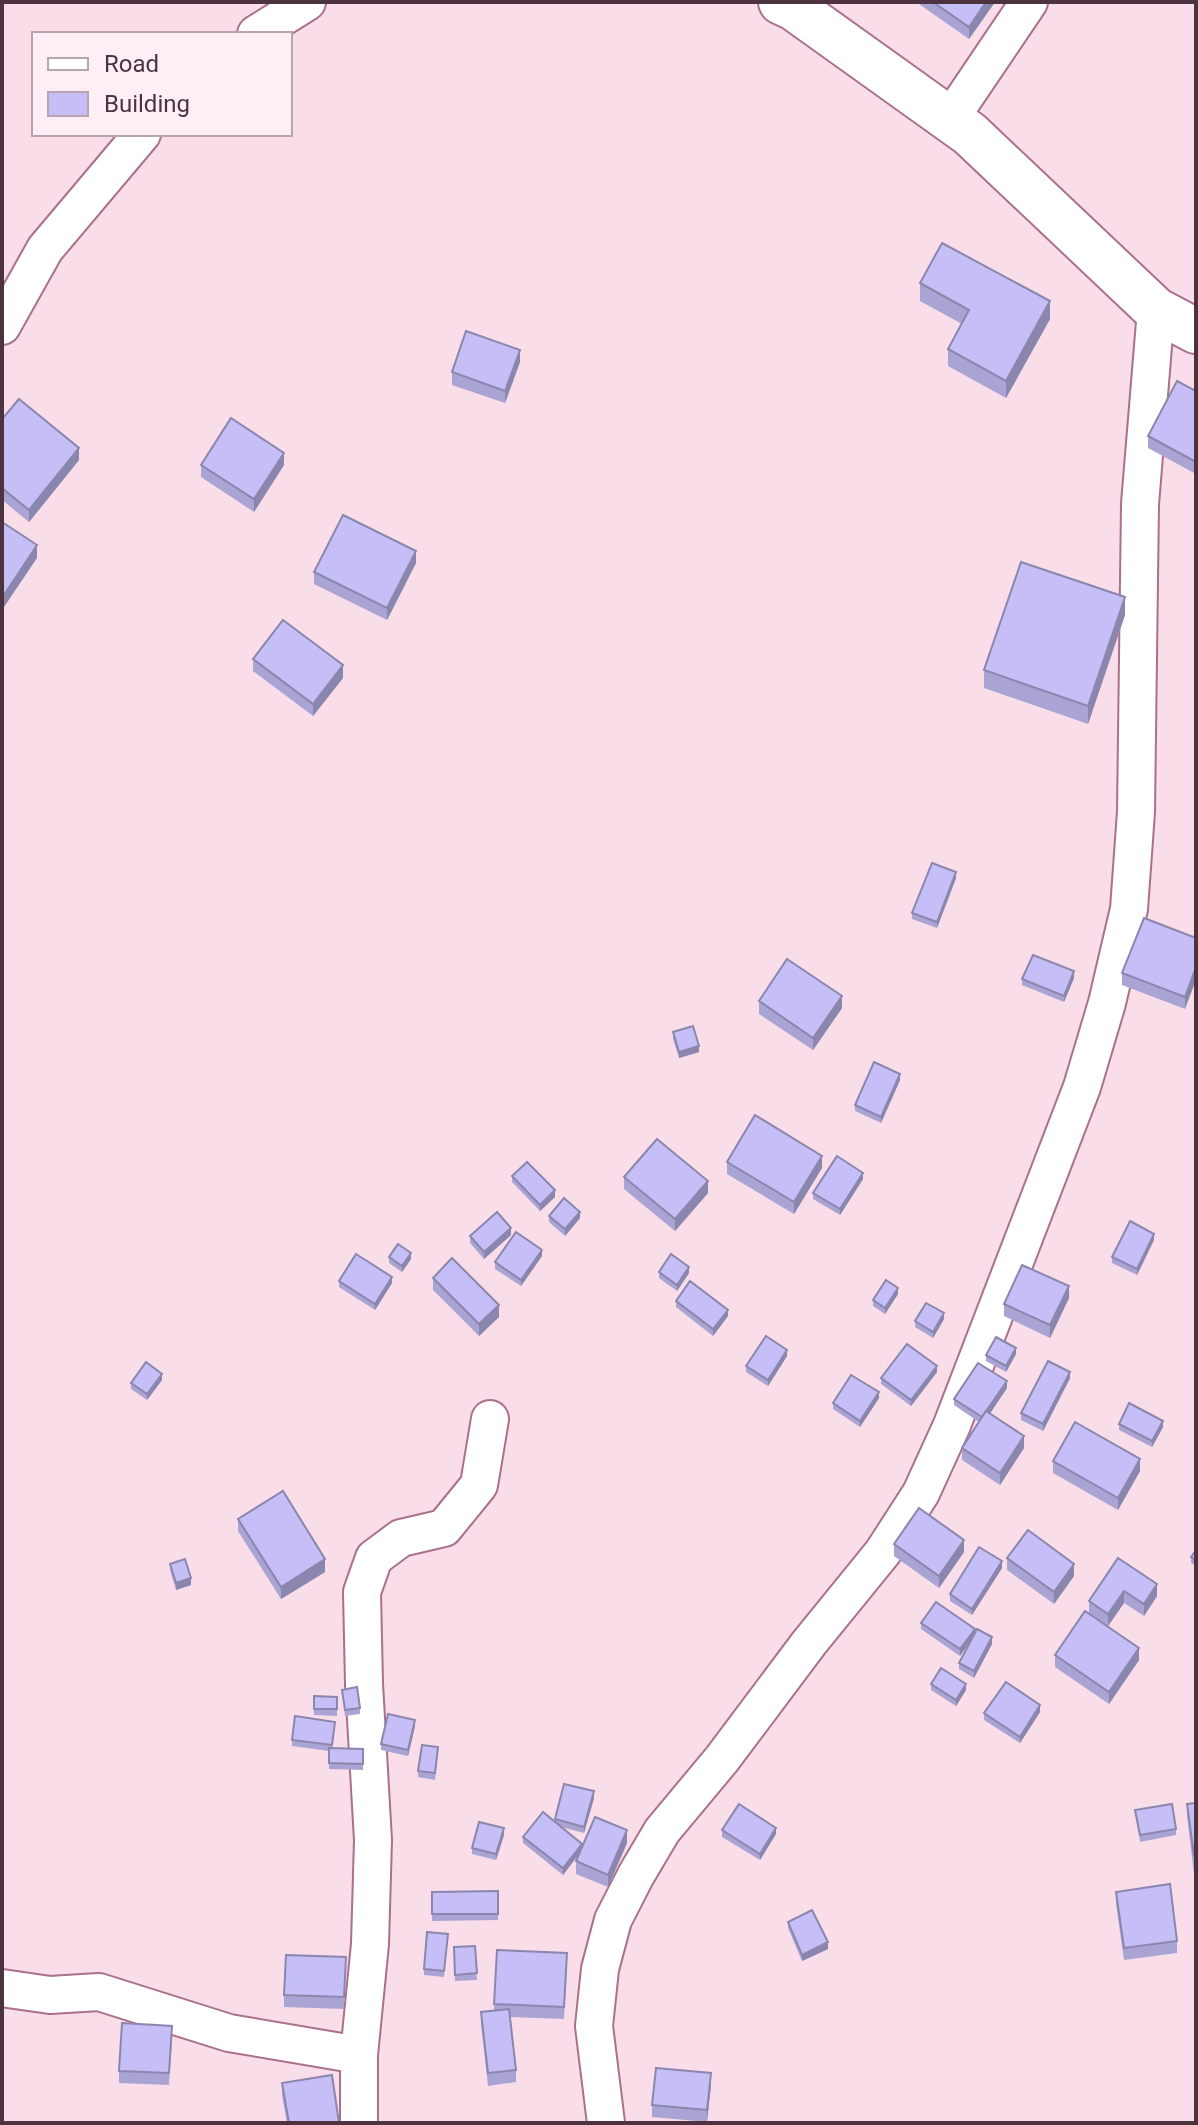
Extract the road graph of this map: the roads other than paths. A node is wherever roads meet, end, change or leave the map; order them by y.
1 (307, 2) edge
2 (781, 2) edge
3 (1029, 2) edge
4 (259, 32) edge
5 (950, 119) junction
6 (140, 136) edge
7 (1156, 310) junction
8 (2, 326) edge
9 (1196, 331) edge
10 (490, 1419) dead end
11 (2, 1988) edge
12 (359, 2055) junction
13 (359, 2123) edge
14 (606, 2123) edge

1 - 4 street
2 - 5 street
3 - 5 street
5 - 7 street
6 - 8 street
7 - 9 street
7 - 14 street
10 - 12 street
11 - 12 street
12 - 13 street

